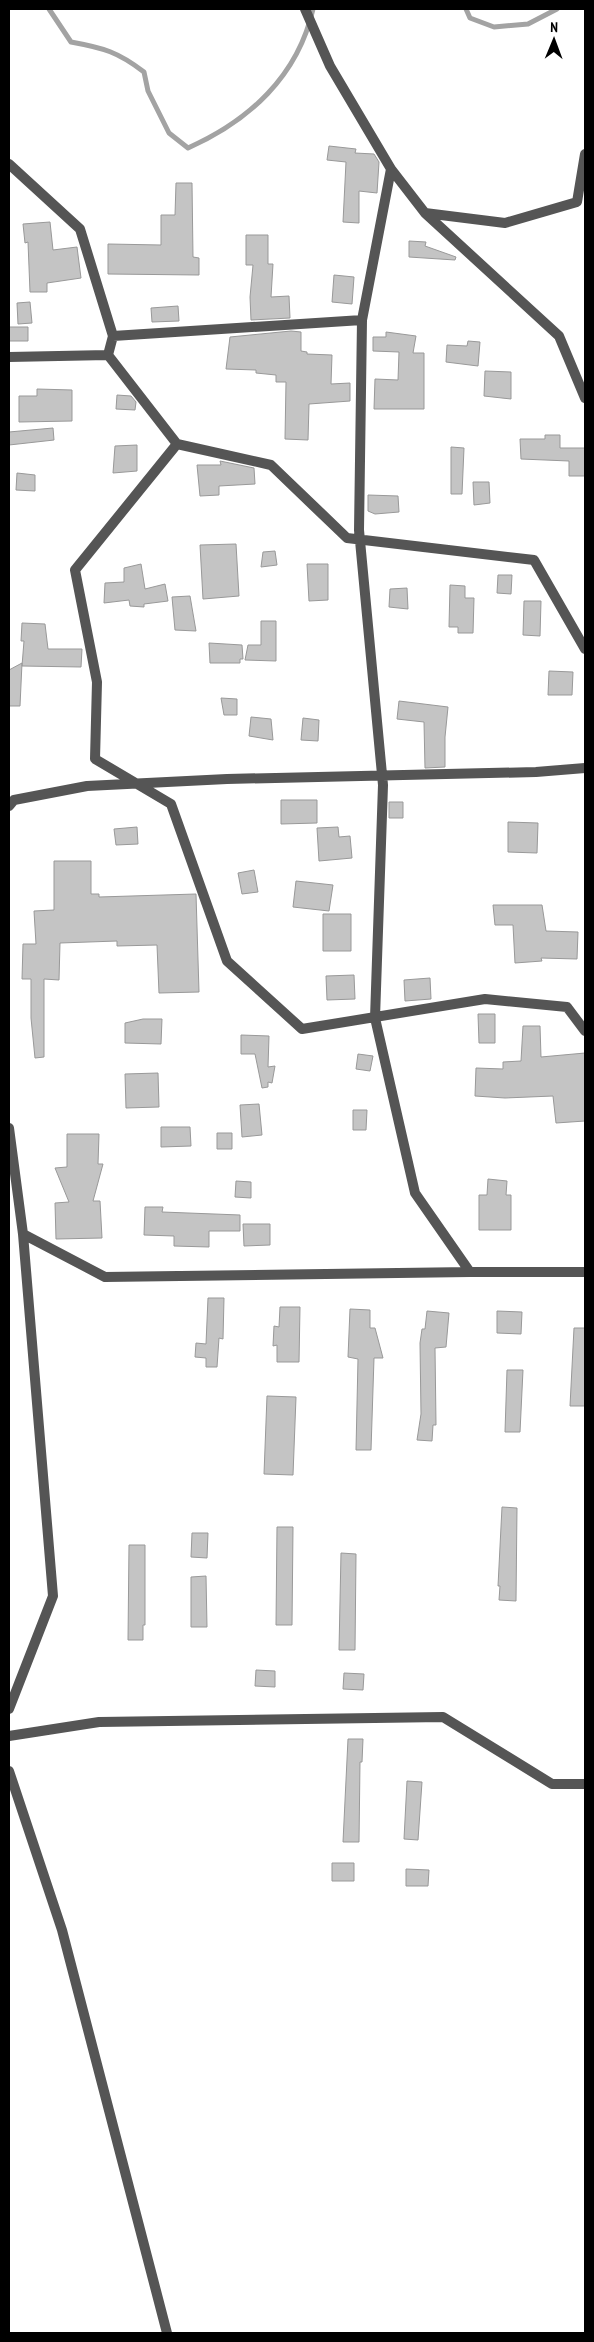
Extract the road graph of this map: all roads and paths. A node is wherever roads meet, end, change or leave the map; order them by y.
1 (306, 9) edge
2 (585, 154) edge
3 (9, 164) edge
4 (390, 170) junction
5 (425, 213) junction
6 (362, 320) junction
7 (113, 336) junction
8 (108, 355) junction
9 (9, 358) edge
10 (585, 398) edge
11 (177, 444) junction
12 (360, 539) junction
13 (585, 649) edge
14 (585, 768) edge
15 (382, 775) junction
16 (136, 784) junction
17 (9, 806) edge
18 (375, 1018) junction
19 (585, 1032) edge
20 (9, 1128) edge
21 (23, 1234) junction
22 (470, 1272) junction
23 (585, 1272) edge
24 (9, 1708) edge
25 (9, 1736) edge
26 (9, 1771) edge
27 (585, 1784) edge
28 (167, 2333) edge

1 - 4 street
2 - 5 street
3 - 7 street
4 - 5 street
4 - 6 street
5 - 10 street
6 - 7 street
6 - 12 street
7 - 8 street
8 - 9 street
8 - 11 street
11 - 12 street
11 - 16 street
12 - 13 street
12 - 15 street
14 - 15 street
15 - 16 street
15 - 18 street
16 - 17 street
16 - 18 street
18 - 19 street
18 - 22 street
20 - 21 street
21 - 22 street
21 - 24 street
22 - 23 street
25 - 27 street
26 - 28 street

